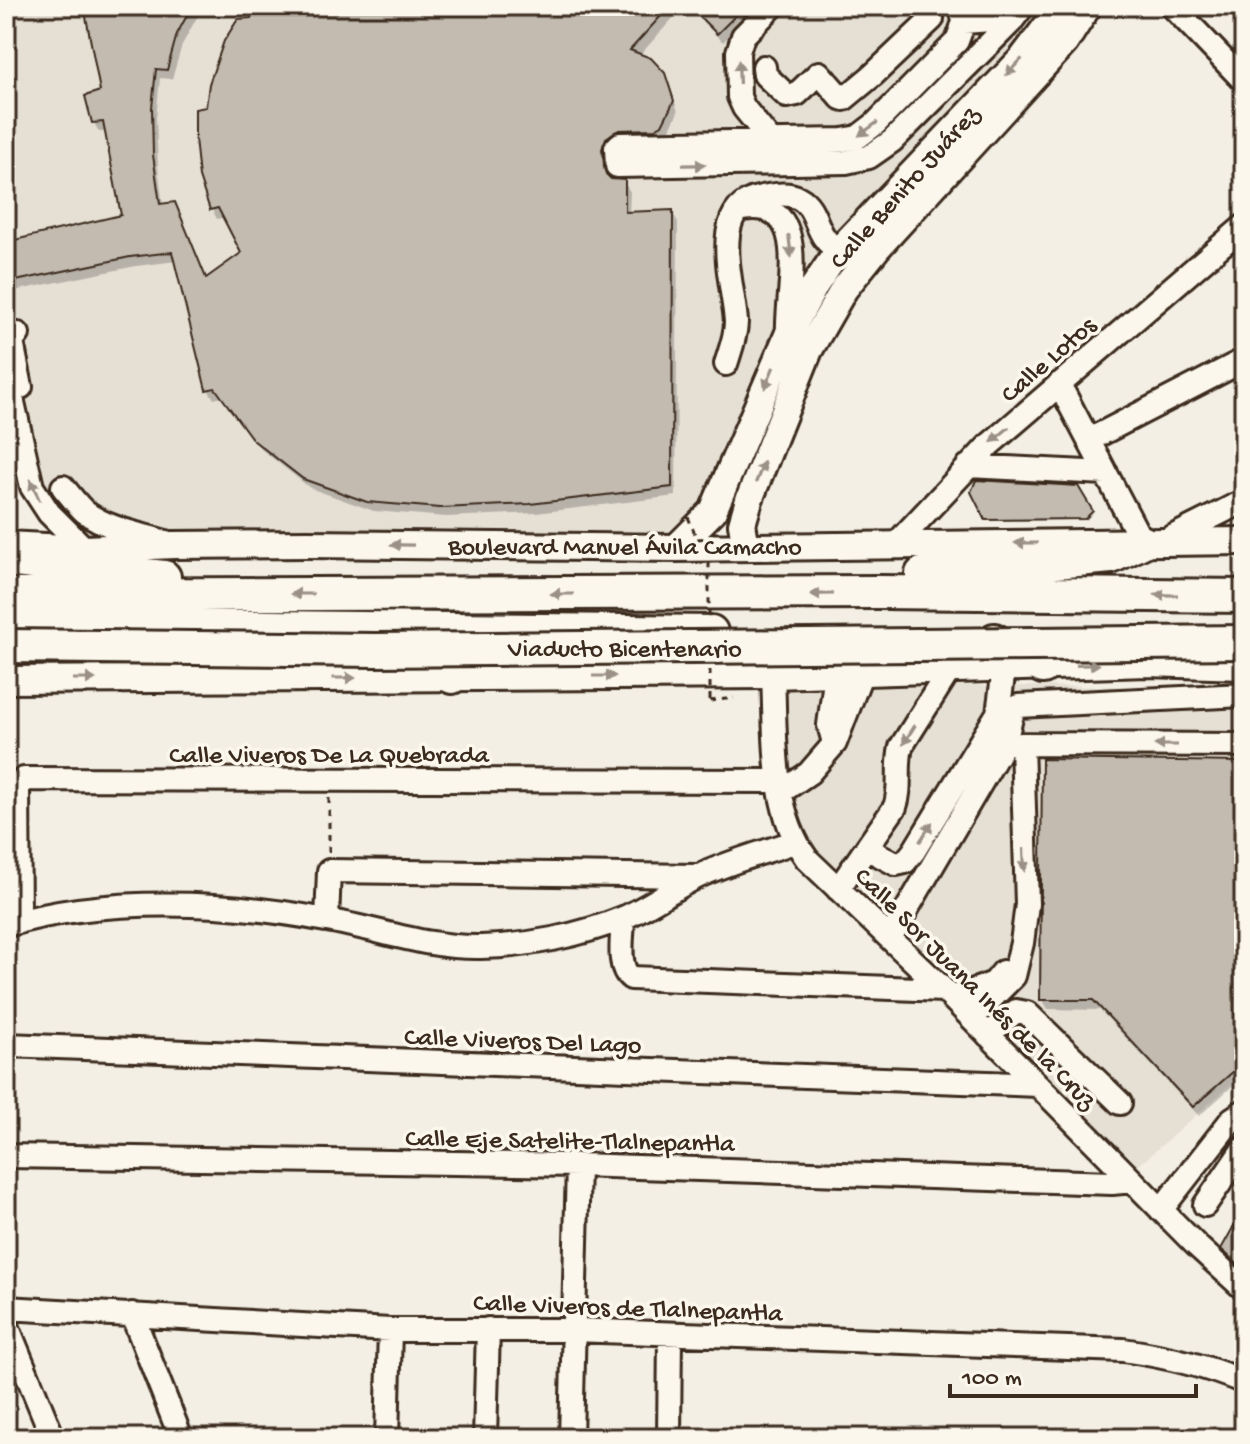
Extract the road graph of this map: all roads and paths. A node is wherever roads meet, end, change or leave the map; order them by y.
1 (773, 6) edge
2 (924, 6) edge
3 (1062, 6) edge
4 (1088, 6) edge
5 (1172, 6) edge
6 (963, 14) edge
7 (1017, 14) edge
8 (764, 67) dead end
9 (873, 75) junction
10 (1244, 81) edge
11 (899, 100) junction
12 (770, 140) junction
13 (736, 210) junction
14 (1244, 226) edge
15 (839, 250) junction
16 (18, 334) dead end
17 (798, 343) junction
18 (1244, 360) edge
19 (726, 364) dead end
20 (6, 371) edge
21 (1059, 384) junction
22 (18, 423) junction
23 (1089, 440) junction
24 (968, 466) junction
25 (1106, 473) junction
26 (63, 487) dead end
27 (1244, 501) edge
28 (688, 517) dead end
29 (1244, 541) edge
30 (1152, 542) junction
31 (896, 544) junction
32 (6, 545) edge
33 (174, 545) junction
34 (746, 547) junction
35 (676, 548) junction
36 (85, 549) junction
37 (6, 560) edge
38 (879, 592) junction
39 (6, 595) edge
40 (207, 595) junction
41 (1244, 596) edge
42 (6, 624) edge
43 (709, 627) dead end
44 (527, 630) junction
45 (984, 635) junction
46 (1242, 645) edge
47 (6, 646) edge
48 (709, 656) dead end
49 (1207, 665) junction
50 (1043, 667) junction
51 (950, 669) junction
52 (1004, 669) junction
53 (862, 672) junction
54 (836, 673) junction
55 (773, 675) junction
56 (452, 677) junction
57 (6, 680) edge
58 (1244, 692) edge
59 (734, 698) dead end
60 (835, 743) junction
61 (1013, 743) junction
62 (1244, 745) edge
63 (329, 782) junction
64 (780, 786) junction
65 (794, 842) junction
66 (868, 849) junction
67 (329, 871) junction
68 (698, 876) junction
69 (838, 889) junction
70 (623, 918) junction
71 (327, 920) junction
72 (12, 924) edge
73 (890, 938) junction
74 (1019, 953) junction
75 (948, 994) junction
76 (972, 1018) junction
77 (988, 1035) junction
78 (6, 1045) edge
79 (1038, 1085) junction
80 (1120, 1103) dead end
81 (1244, 1111) edge
82 (1244, 1148) edge
83 (6, 1156) edge
84 (578, 1165) junction
85 (1133, 1181) junction
86 (1205, 1205) dead end
87 (1161, 1210) junction
88 (1244, 1289) edge
89 (6, 1308) edge
90 (132, 1314) junction
91 (6, 1323) edge
92 (488, 1329) junction
93 (390, 1330) junction
94 (573, 1330) junction
95 (670, 1334) junction
96 (1244, 1382) edge
97 (53, 1438) edge
98 (181, 1438) edge
99 (387, 1438) edge
100 (485, 1438) edge
101 (571, 1438) edge
102 (669, 1438) edge

12 -> 1 street
2 - 9 street
3 -> 15 main road, Calle Benito Juárez
4 - 17 main road, Calle Benito Juárez
5 - 10 street
6 - 7 street
6 - 11 street
12 -> 7 street
8 - 9 street
9 - 11 street
11 -> 12 street
13 - 15 street
13 -> 17 street
13 - 19 street
14 - 21 street, Calle Lotos
15 - 17 main road, Calle Benito Juárez
16 - 22 street
34 -> 17 main road, Calle Benito Juárez
17 -> 35 main road, Calle Benito Juárez
18 - 23 street
20 - 22 street
21 - 23 street
21 -> 24 street, Calle Lotos
36 -> 22 street
23 - 25 street
24 - 25 street
24 - 31 street, Calle Lotos
25 - 30 street
26 - 33 street
27 - 30 street
28 - 43 path, bridge
29 - 30 main road, Boulevard Manuel Ávila Camacho
30 -> 31 main road, Boulevard Manuel Ávila Camacho
30 - 38 highway
31 - 34 main road, Boulevard Manuel Ávila Camacho
32 - 36 main road, Boulevard Manuel Ávila Camacho
35 -> 33 main road, Boulevard Manuel Ávila Camacho
33 - 36 main road, Boulevard Manuel Ávila Camacho
34 - 35 main road, Boulevard Manuel Ávila Camacho
37 - 40 highway
38 -> 40 highway, Boulevard Manuel Ávila Camacho
41 -> 38 highway, Boulevard Manuel Ávila Camacho
39 - 40 highway, Boulevard Manuel Ávila Camacho
42 - 44 highway
44 - 45 highway
44 - 56 highway
45 - 46 highway
45 - 50 highway
46 - 47 highway, Viaducto Bicentenario, bridge
46 - 49 main road
48 - 59 path, bridge
50 -> 49 main road
49 - 58 street
50 - 52 main road
51 - 52 main road
51 - 53 main road
51 -> 66 street
66 -> 52 street
53 - 54 main road
53 - 60 street
54 - 55 main road
54 - 60 street
56 -> 55 main road
55 - 64 street, Calle Sor Juana Inés de la Cruz
57 -> 56 main road
58 - 61 street
60 - 64 street
62 -> 61 street
61 - 73 street
61 -> 74 street
63 - 64 street, Calle Viveros De La Quebrada
63 - 67 path
63 - 72 street, Calle Viveros De La Quebrada
64 - 65 street, Calle Sor Juana Inés de la Cruz
65 - 68 street
65 - 69 street, Calle Sor Juana Inés de la Cruz
66 - 69 street
67 - 68 street
67 - 71 street
68 - 70 street
69 - 73 street, Calle Sor Juana Inés de la Cruz
70 - 71 street
70 - 75 street
71 - 72 street
73 - 75 street, Calle Sor Juana Inés de la Cruz
74 - 75 street
74 - 76 street
75 - 76 street, Calle Sor Juana Inés de la Cruz
76 - 77 street, Calle Sor Juana Inés de la Cruz
77 - 79 street, Calle Sor Juana Inés de la Cruz
77 - 80 street
78 - 79 street, Calle Viveros Del Lago
79 - 85 street, Calle Sor Juana Inés de la Cruz
81 - 87 street
82 - 86 street
83 - 84 street, Calle Eje Satelite-Tlalnepantla
84 - 85 street, Calle Eje Satelite-Tlalnepantla
84 - 94 street
85 - 87 street, Calle Sor Juana Inés de la Cruz
87 - 88 street, Calle Sor Juana Inés de la Cruz
89 - 90 street, Calle Viveros de Tlalnepantla
90 - 93 street, Calle Viveros de Tlalnepantla
90 - 98 street
91 - 97 street
92 - 93 street, Calle Viveros de Tlalnepantla
92 - 94 street, Calle Viveros de Tlalnepantla
92 - 100 street
93 - 99 street
94 - 95 street, Calle Viveros de Tlalnepantla
94 - 101 street
95 - 96 street, Calle Viveros de Tlalnepantla
95 - 102 street

